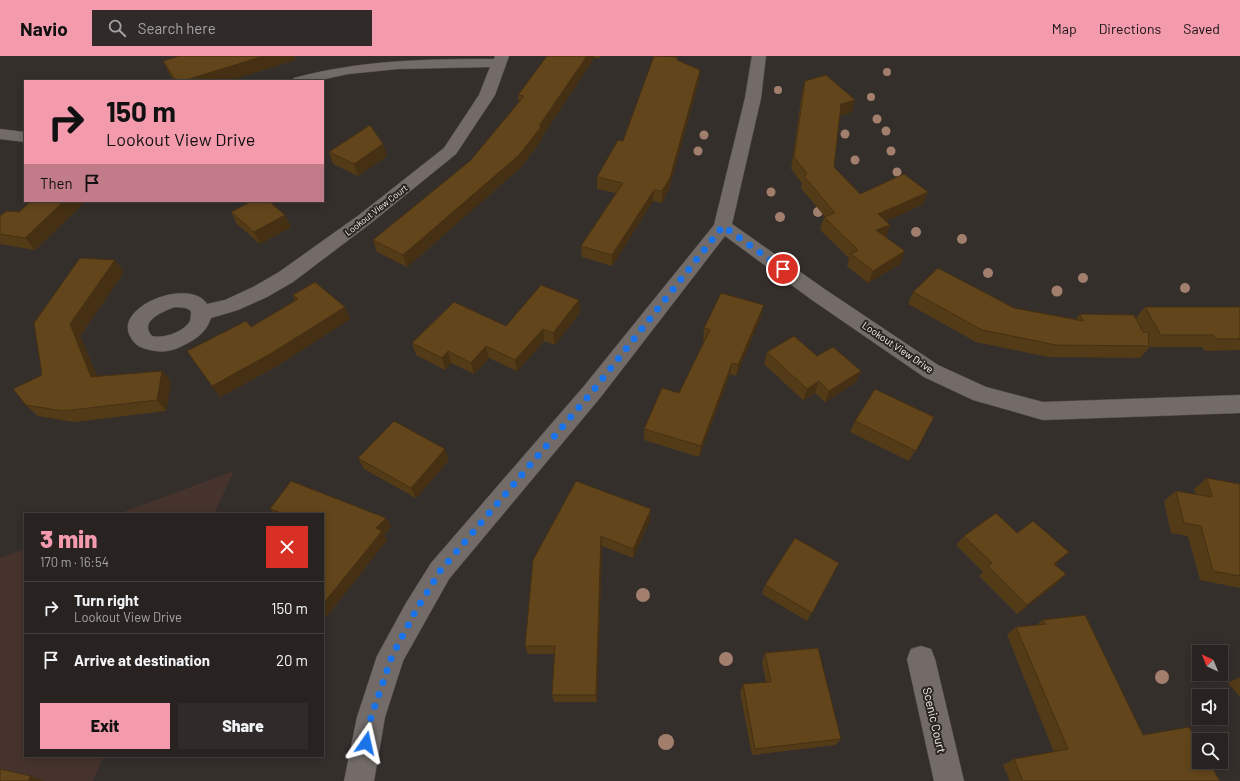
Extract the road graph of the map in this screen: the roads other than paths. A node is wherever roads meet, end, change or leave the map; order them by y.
1 (759, 56) edge
2 (501, 59) edge
3 (303, 80) edge
4 (0, 134) edge
5 (24, 137) edge
6 (723, 226) junction
7 (202, 313) dead end
8 (1240, 404) edge
9 (921, 659) dead end
10 (359, 781) edge
11 (949, 781) edge

1 - 6 street
2 - 3 street
2 - 7 street, Lookout View Court
4 - 5 street
6 - 8 street, Lookout View Drive
6 - 10 street
9 - 11 street, Scenic Court

